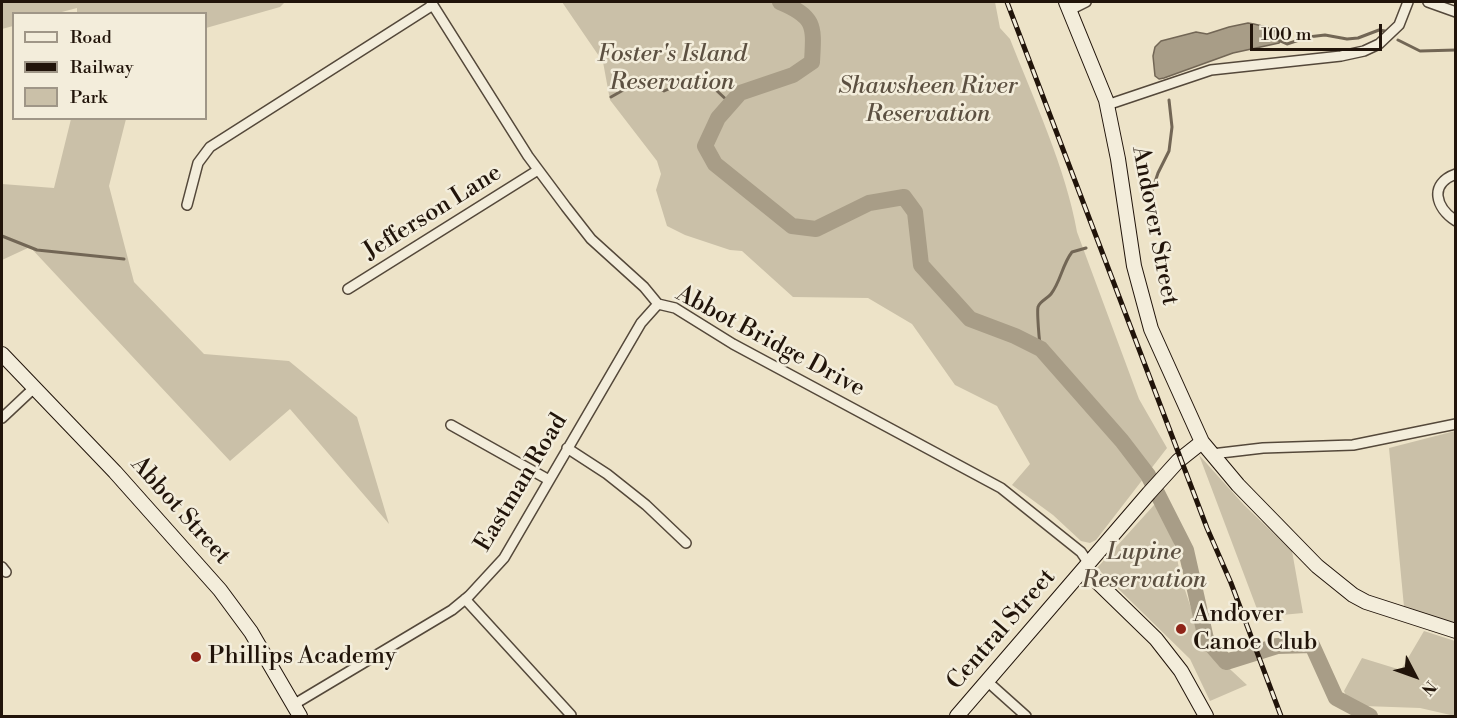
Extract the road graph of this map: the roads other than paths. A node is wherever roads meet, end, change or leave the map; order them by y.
1 (1086, 2) edge
2 (1408, 2) edge
3 (1428, 2) edge
4 (432, 3) edge
5 (1068, 6) edge
6 (1455, 12) edge
7 (1107, 105) junction
8 (538, 170) junction
9 (1455, 174) edge
10 (187, 205) dead end
11 (1455, 221) edge
12 (348, 289) dead end
13 (658, 303) junction
14 (2, 354) edge
15 (33, 388) junction
16 (2, 418) edge
17 (1455, 424) edge
18 (451, 425) dead end
19 (1202, 442) junction
20 (567, 448) junction
21 (1212, 454) junction
22 (549, 480) junction
23 (686, 543) dead end
24 (1086, 567) junction
25 (465, 599) junction
26 (1455, 631) edge
27 (988, 682) junction
28 (296, 711) edge
29 (571, 715) dead end
30 (957, 717) edge
31 (1026, 717) edge
32 (1206, 717) edge

1 - 5 street
2 - 7 street
3 - 6 street
4 - 8 street, Abbot Bridge Drive
4 - 10 street
5 - 7 main road, Andover Street
7 - 19 main road, Andover Street
8 - 12 street, Jefferson Lane
8 - 13 street, Abbot Bridge Drive
9 - 11 street
13 - 20 street, Eastman Road
13 - 24 street, Abbot Bridge Drive
14 - 15 main road, Abbot Street
15 - 16 street
15 - 28 main road, Abbot Street
17 - 21 street
18 - 22 street
19 - 21 main road, Andover Street
19 - 24 main road, Central Street
20 - 22 street, Eastman Road
20 - 23 street
21 - 26 main road, Andover Street
22 - 25 street, Eastman Road
24 - 27 main road, Central Street
24 - 32 main road
25 - 28 street, Eastman Road
25 - 29 street
27 - 30 main road, Central Street
27 - 31 street

